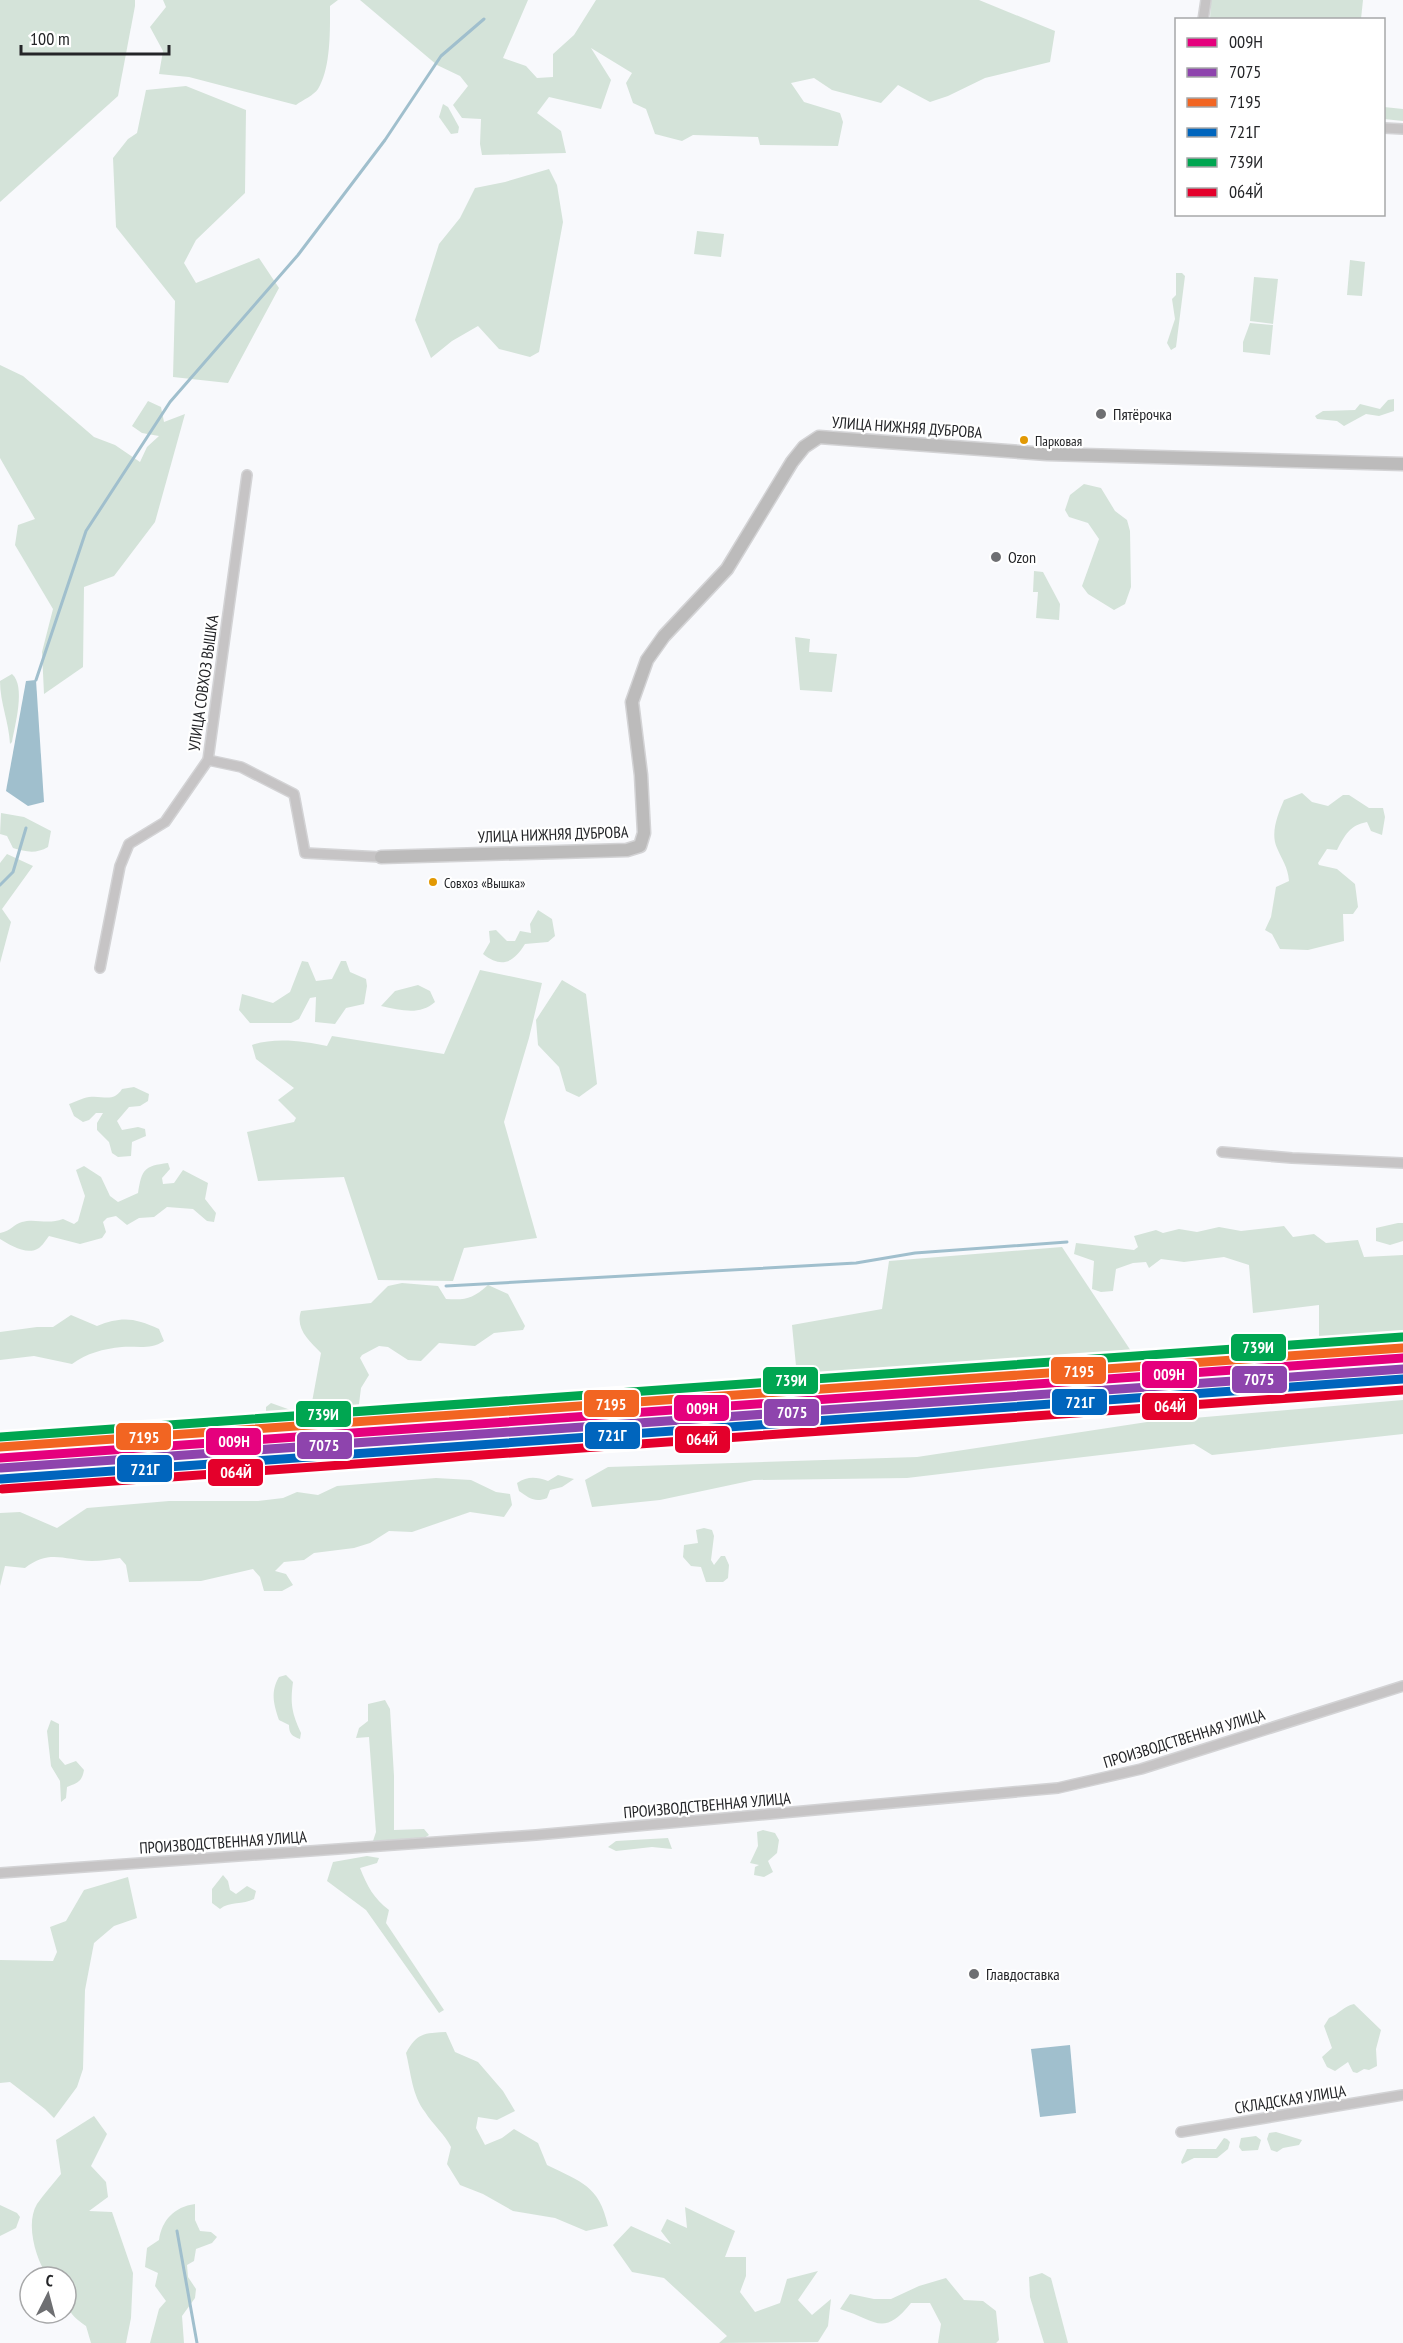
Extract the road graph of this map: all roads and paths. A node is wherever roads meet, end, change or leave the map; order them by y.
1 (1206, 0) edge
2 (1203, 18) edge
3 (1385, 128) edge
4 (1403, 129) edge
5 (1403, 464) edge
6 (247, 475) dead end
7 (208, 760) junction
8 (381, 856) joint
9 (100, 968) dead end
10 (1222, 1152) dead end
11 (1403, 1163) edge
12 (1403, 1686) edge
13 (0, 1873) edge
14 (1403, 2095) edge
15 (1181, 2132) dead end

1 - 2 street
3 - 4 street
5 - 8 street, УЛИЦА НИЖНЯЯ ДУБРОВА
6 - 7 street, УЛИЦА СОВХОЗ ВЫШКА
7 - 8 street
7 - 9 street, УЛИЦА СОВХОЗ ВЫШКА
10 - 11 street
12 - 13 street, ПРОИЗВОДСТВЕННАЯ УЛИЦА
14 - 15 street, СКЛАДСКАЯ УЛИЦА

